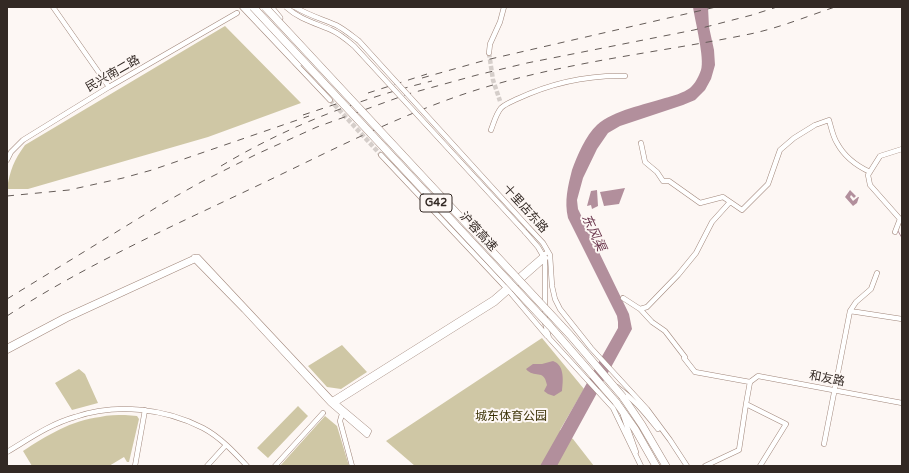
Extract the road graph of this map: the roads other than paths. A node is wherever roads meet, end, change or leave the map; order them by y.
1 (53, 7) edge
2 (242, 7) edge
3 (249, 7) edge
4 (253, 7) edge
5 (265, 7) edge
6 (270, 7) edge
7 (286, 7) edge
8 (295, 7) edge
9 (504, 7) edge
10 (237, 13) dead end
11 (292, 36) junction
12 (489, 53) tunnel mouth
13 (625, 76) dead end
14 (319, 77) junction
15 (109, 87) junction
16 (330, 100) tunnel mouth
17 (500, 101) tunnel mouth
18 (502, 106) junction
19 (491, 130) dead end
20 (641, 143) dead end
21 (902, 149) edge
22 (381, 155) tunnel mouth
23 (7, 160) edge
24 (870, 172) junction
25 (730, 202) junction
26 (895, 232) dead end
27 (549, 253) junction
28 (544, 257) junction
29 (196, 258) junction
30 (877, 273) dead end
31 (507, 290) junction
32 (623, 298) dead end
33 (640, 309) junction
34 (850, 311) junction
35 (902, 319) edge
36 (552, 342) junction
37 (7, 347) edge
38 (7, 351) edge
39 (750, 382) junction
40 (834, 390) junction
41 (625, 395) junction
42 (332, 403) junction
43 (902, 403) edge
44 (617, 404) junction
45 (746, 404) junction
46 (145, 410) junction
47 (323, 413) dead end
48 (342, 414) junction
49 (824, 444) dead end
50 (226, 445) junction
51 (7, 452) edge
52 (682, 457) junction
53 (135, 466) edge
54 (207, 466) edge
55 (247, 466) edge
56 (275, 466) edge
57 (352, 466) edge
58 (642, 466) edge
59 (656, 466) edge
60 (666, 466) edge
61 (686, 466) edge
62 (705, 466) edge
63 (760, 466) edge

1 - 15 street
2 - 16 street
3 - 14 highway, bridge
4 - 14 highway, 沪蓉高速 / G42, bridge
5 - 11 highway, 沪蓉高速 / G42, bridge
6 - 11 highway, bridge
7 - 28 street, 十里店东路, bridge
8 - 27 street, 十里店东路, bridge
9 - 12 street
10 - 15 street, 民兴南二路
11 - 41 highway, 沪蓉高速 / G42, bridge
13 - 18 street
14 - 44 highway, 沪蓉高速 / G42, bridge
15 - 23 street, 民兴南二路
17 - 18 street
18 - 19 street
20 - 25 street
21 - 24 street
22 - 31 street
24 - 25 street
24 - 26 street
25 - 33 street
27 - 28 street
27 - 52 street
28 - 31 street
28 - 36 street
29 - 37 street
29 - 38 street
29 - 42 street
30 - 34 street
31 - 36 street
31 - 42 street
32 - 33 street
33 - 39 street
34 - 35 street
34 - 40 street
36 - 58 street
39 - 40 street, 和友路
39 - 45 street
40 - 43 street, 和友路
40 - 49 street
41 - 52 street
41 - 60 highway, 沪蓉高速 / G42
42 - 48 street
42 - 48 street
44 - 58 street
44 - 59 highway, 沪蓉高速 / G42
45 - 62 street
45 - 63 street
46 - 50 street
46 - 51 street
46 - 53 street
47 - 56 street
48 - 57 street
50 - 54 street
50 - 55 street
52 - 61 street

